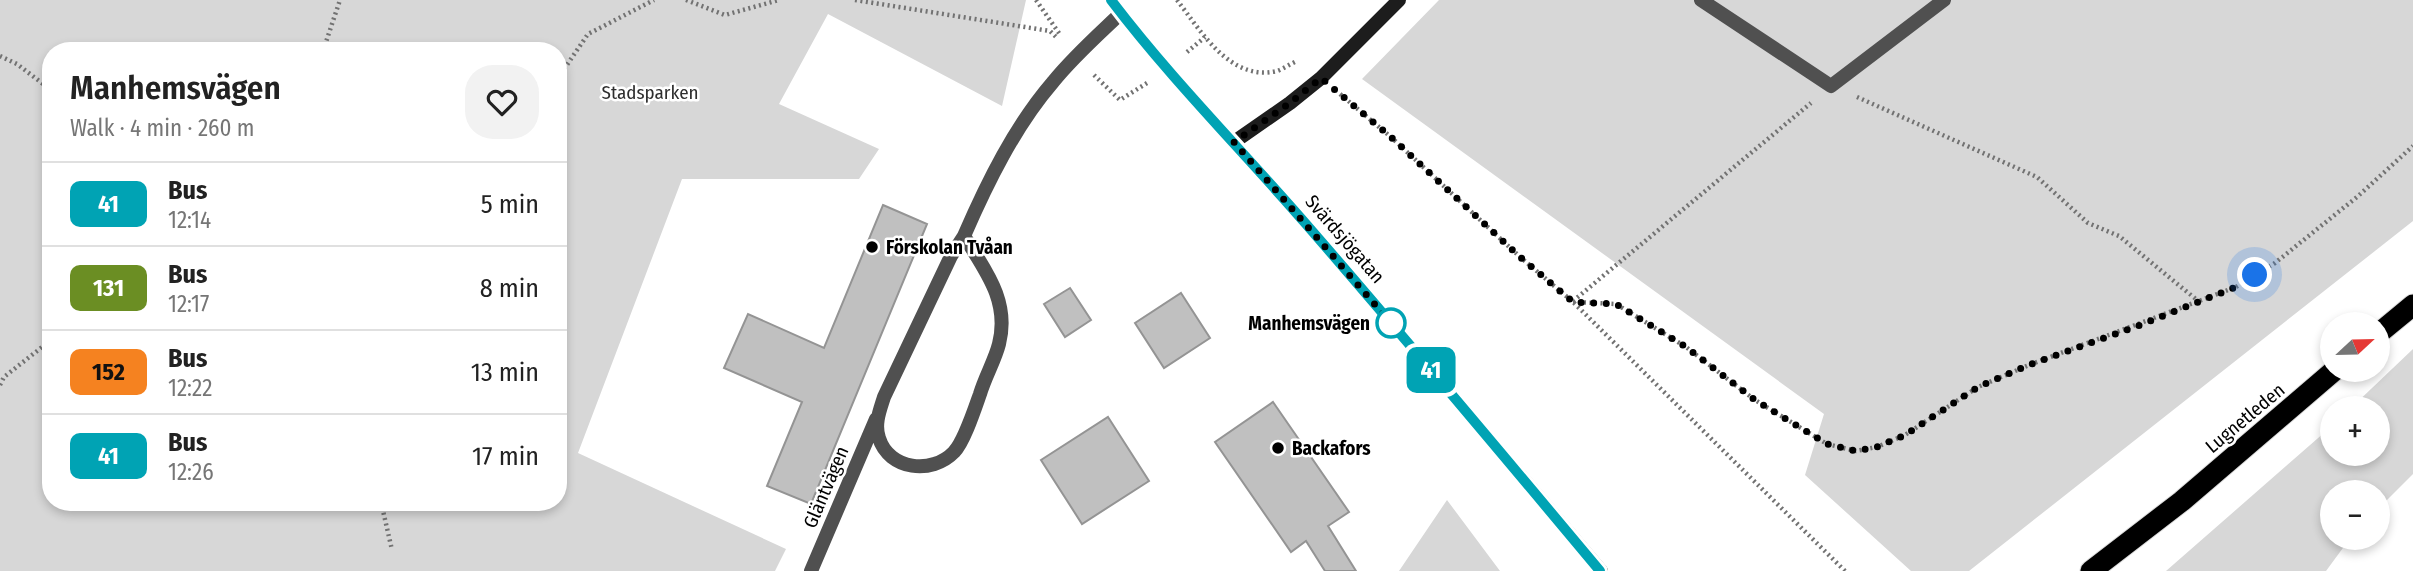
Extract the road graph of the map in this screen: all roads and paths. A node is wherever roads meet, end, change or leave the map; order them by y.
1 (340, 0) edge
2 (654, 0) edge
3 (686, 0) edge
4 (779, 0) edge
5 (855, 0) edge
6 (1036, 0) edge
7 (1111, 0) edge
8 (1177, 0) edge
9 (1399, 0) edge
10 (1700, 0) edge
11 (1944, 0) edge
12 (1121, 13) junction
13 (326, 42) edge
14 (0, 56) edge
15 (1076, 57) junction
16 (567, 65) edge
17 (1167, 70) junction
18 (1321, 78) junction
19 (42, 83) edge
20 (1831, 86) junction
21 (1234, 142) junction
22 (2413, 146) edge
23 (964, 236) junction
24 (2198, 300) junction
25 (1573, 302) junction
26 (2413, 305) edge
27 (2390, 324) edge
28 (42, 347) edge
29 (2321, 382) edge
30 (0, 385) edge
31 (877, 418) junction
32 (2182, 501) junction
33 (384, 511) edge
34 (392, 550) dead end
35 (811, 571) edge
36 (1601, 571) edge
37 (1845, 571) edge
38 (2091, 571) edge
39 (2113, 571) edge

1 - 13 path
2 - 16 path
3 - 4 path
5 - 15 path
6 - 15 path
7 - 12 street, Svärdsjögatan
8 - 18 path
9 - 18 street
10 - 20 lane
11 - 20 lane
12 - 15 lane, Gläntvägen
12 - 17 street, Svärdsjögatan
14 - 19 path
15 - 17 path
15 - 23 lane, Gläntvägen
17 - 21 street, Svärdsjögatan
18 - 21 street
18 - 25 path
20 - 24 path
20 - 25 path
21 - 36 street, Svärdsjögatan
22 - 24 path
23 - 31 lane, Gläntvägen
23 - 31 lane
24 - 25 path
25 - 37 path
26 - 27 highway
28 - 30 path
29 - 32 highway, Lugnetleden
31 - 35 lane, Gläntvägen
32 - 38 highway, Lugnetleden
32 - 39 highway, Lugnetleden
33 - 34 path

